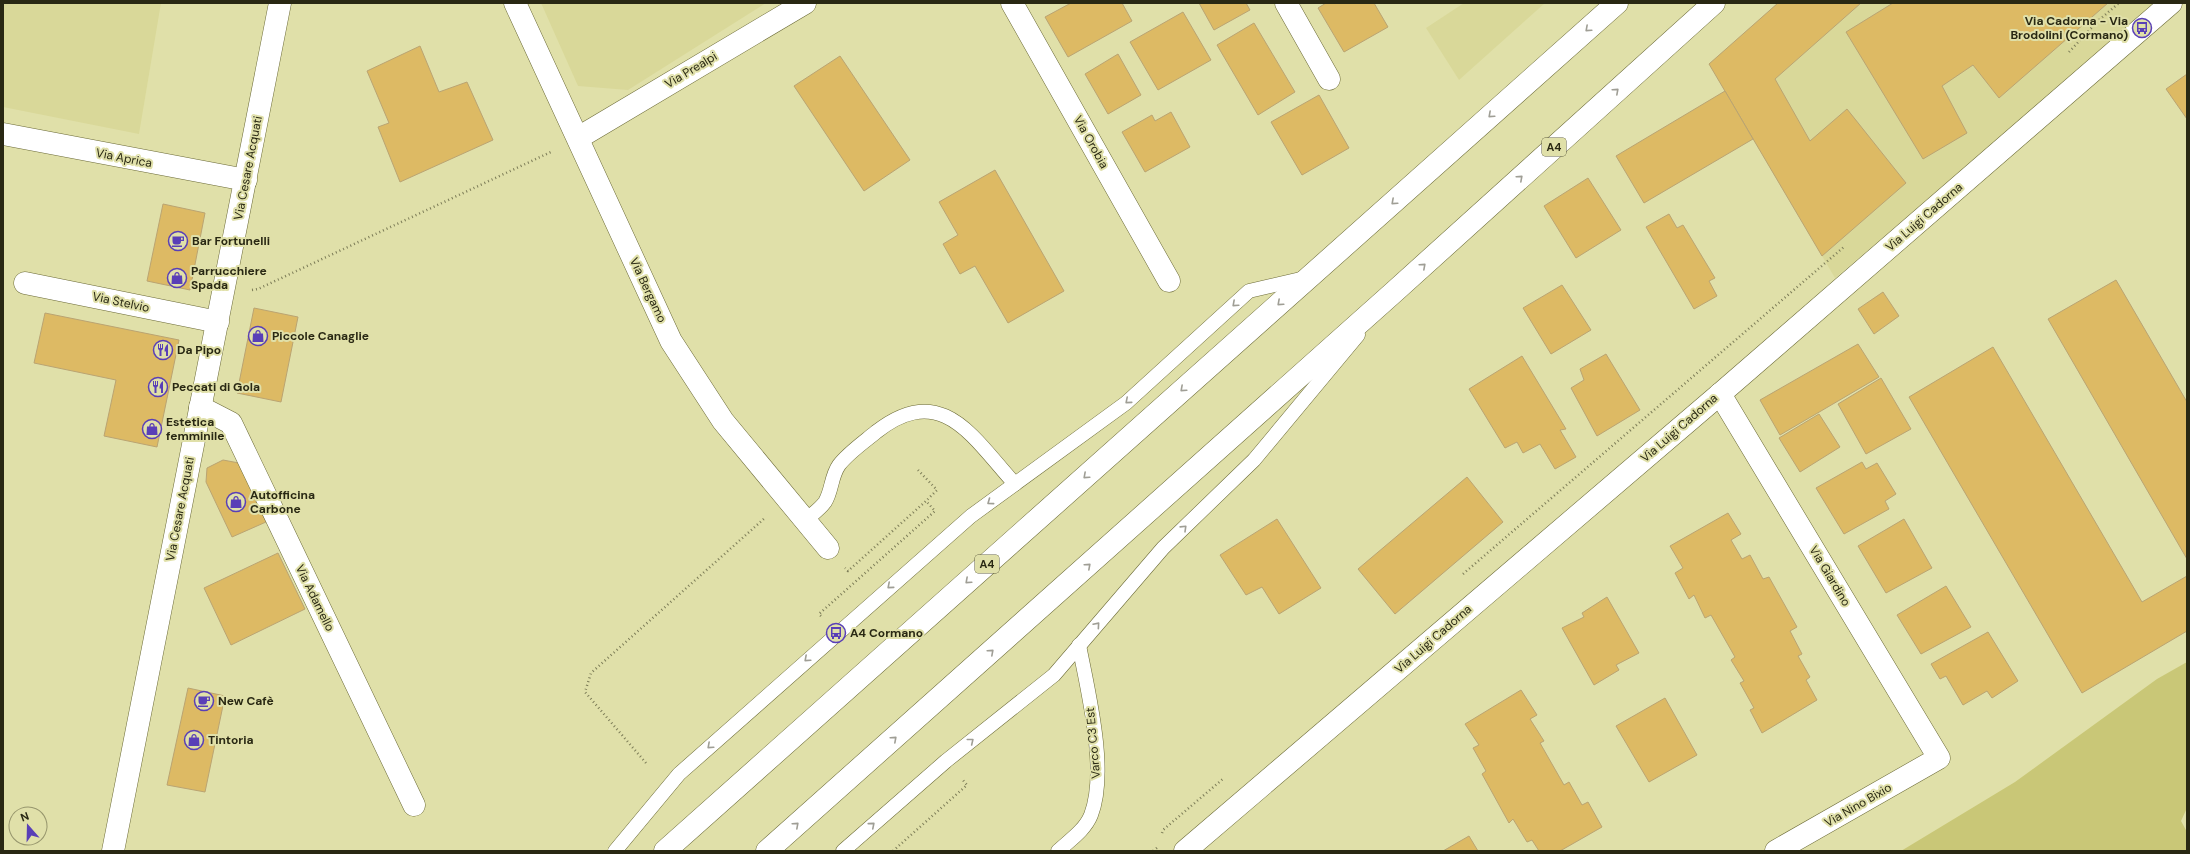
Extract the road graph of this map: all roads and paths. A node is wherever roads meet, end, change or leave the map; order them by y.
1 (280, 3) edge
2 (515, 3) edge
3 (805, 3) edge
4 (1012, 3) edge
5 (1286, 3) edge
6 (1617, 3) edge
7 (1714, 3) edge
8 (2119, 3) edge
9 (2171, 3) edge
10 (2068, 53) dead end
11 (1329, 79) dead end
12 (3, 134) edge
13 (578, 138) junction
14 (246, 180) junction
15 (1851, 240) dead end
16 (1309, 277) junction
17 (1169, 281) dead end
18 (25, 283) dead end
19 (1394, 292) junction
20 (224, 293) junction
21 (218, 322) junction
22 (1720, 394) junction
23 (200, 407) junction
24 (918, 470) dead end
25 (1015, 484) junction
26 (786, 500) junction
27 (926, 502) junction
28 (805, 521) junction
29 (828, 548) joint
30 (1459, 578) dead end
31 (836, 633) junction
32 (1079, 645) junction
33 (1939, 758) joint
34 (946, 761) junction
35 (646, 763) dead end
36 (1229, 773) dead end
37 (414, 805) dead end
38 (1161, 836) dead end
39 (1160, 841) dead end
40 (113, 851) edge
41 (615, 851) edge
42 (665, 851) edge
43 (767, 851) edge
44 (843, 851) edge
45 (893, 851) edge
46 (1058, 851) edge
47 (1154, 851) edge
48 (1185, 851) edge
49 (1776, 851) edge

1 - 14 main road, Via Cesare Acquati
2 - 13 main road, Via Bergamo
3 - 13 main road, Via Prealpi
4 - 17 main road, Via Orobia
5 - 11 main road
6 -> 16 main road, A4
19 -> 7 main road, A4
8 - 10 path
9 - 22 main road, Via Luigi Cadorna
12 - 14 main road, Via Aprica
13 - 20 path
13 - 26 main road, Via Bergamo
14 - 20 main road, Via Cesare Acquati
15 - 30 path
16 -> 25 lane
16 -> 42 main road, A4
18 - 21 main road, Via Stelvio
32 -> 19 lane
43 -> 19 main road, A4
20 - 21 main road, Via Cesare Acquati
21 - 23 main road, Via Cesare Acquati
22 - 33 main road, Via Giardino
22 - 48 main road, Via Luigi Cadorna
23 - 37 main road, Via Adamello
23 - 40 main road, Via Cesare Acquati
24 - 27 path
25 - 28 lane
25 -> 31 lane
26 - 28 main road, Via Bergamo
26 - 35 path
27 - 29 path
27 - 31 path
28 - 29 main road, Via Bergamo
31 -> 41 lane
34 -> 32 lane
32 - 46 lane, Varco C3 Est
33 - 49 main road, Via Nino Bixio
44 -> 34 lane
34 - 45 path
36 - 38 path
39 - 47 path

